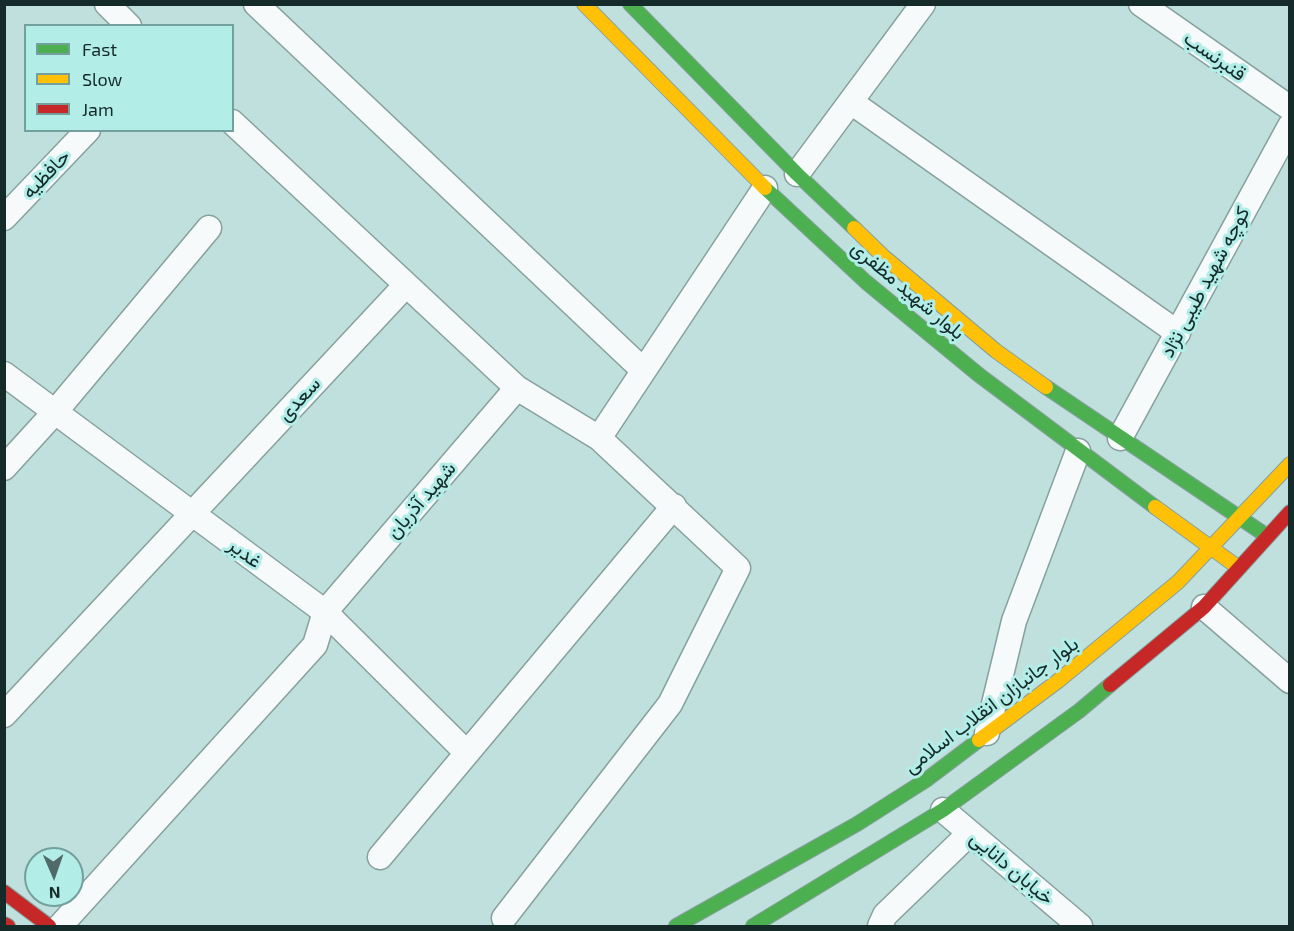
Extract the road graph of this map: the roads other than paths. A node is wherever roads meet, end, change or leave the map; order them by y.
1 (107, 4) edge
2 (256, 4) edge
3 (584, 4) edge
4 (630, 4) edge
5 (924, 4) edge
6 (1140, 4) edge
7 (127, 24) edge
8 (851, 102) junction
9 (1290, 108) edge
10 (234, 124) edge
11 (1290, 126) edge
12 (86, 132) edge
13 (797, 174) junction
14 (765, 188) junction
15 (4, 218) edge
16 (209, 228) dead end
17 (406, 285) junction
18 (1178, 333) junction
19 (643, 370) junction
20 (4, 374) edge
21 (518, 388) junction
22 (55, 411) junction
23 (599, 438) junction
24 (1120, 438) junction
25 (1078, 451) junction
26 (1290, 464) edge
27 (4, 468) edge
28 (674, 506) junction
29 (1290, 512) edge
30 (192, 514) junction
31 (1238, 517) junction
32 (1267, 536) junction
33 (1211, 547) junction
34 (1239, 568) junction
35 (1204, 607) junction
36 (325, 612) junction
37 (1290, 681) edge
38 (4, 715) edge
39 (987, 733) junction
40 (467, 753) junction
41 (943, 810) junction
42 (970, 833) junction
43 (380, 857) dead end
44 (4, 892) edge
45 (504, 918) dead end
46 (49, 927) edge
47 (60, 927) edge
48 (676, 927) edge
49 (753, 927) edge
50 (880, 927) edge
51 (1080, 927) edge

1 - 7 street
2 - 19 street
3 - 14 main road, بلوار شهید مظفری
4 - 13 main road, بلوار شهید مظفری
5 - 8 street
6 - 9 street, قنبرنسب
8 - 13 street
8 - 18 street
10 - 17 street
11 - 18 street, کوچه شهید طیبی نژاد
12 - 15 street, حافظیه
13 - 24 main road, بلوار شهید مظفری
14 - 19 street
14 - 25 main road, بلوار شهید مظفری
16 - 22 street
17 - 21 street
17 - 30 street, سعدی
18 - 24 street, کوچه شهید طیبی نژاد
19 - 23 street
20 - 22 street, غدیر
21 - 23 street
21 - 36 street, شهید آذریان
22 - 27 street
22 - 30 street, غدیر
23 - 28 street
24 - 31 main road, بلوار شهید مظفری
25 - 33 main road, بلوار شهید مظفری
25 - 39 street
26 - 31 main road, بلوار جانبازان انقلاب اسلامی
28 - 40 street
28 - 45 street
29 - 32 main road
30 - 36 street, غدیر
30 - 38 street, سعدی
31 - 32 main road, بلوار شهید مظفری
31 - 33 main road, بلوار جانبازان انقلاب اسلامی
32 - 34 main road
33 - 34 main road, بلوار شهید مظفری
33 - 39 main road, بلوار جانبازان انقلاب اسلامی
34 - 35 main road
35 - 37 street
35 - 41 main road
36 - 40 street, غدیر
36 - 47 street
39 - 48 main road, بلوار جانبازان انقلاب اسلامی
40 - 43 street
41 - 42 street, خیابان دانایی
41 - 49 main road
42 - 50 street
42 - 51 street, خیابان دانایی
44 - 46 main road

